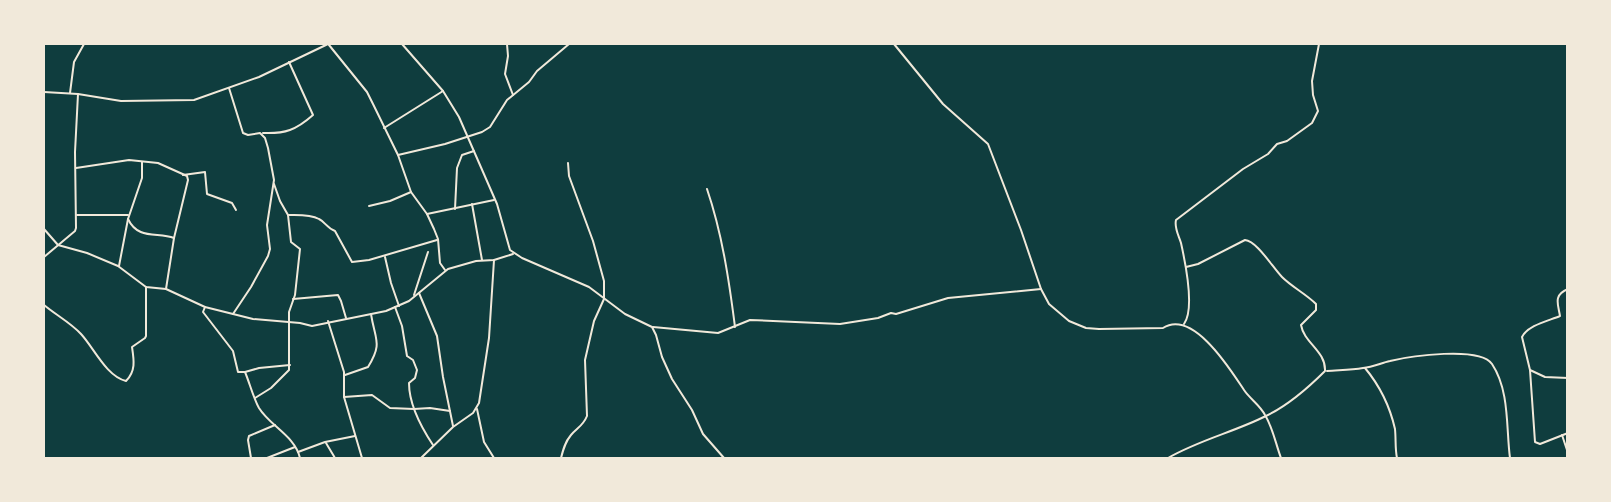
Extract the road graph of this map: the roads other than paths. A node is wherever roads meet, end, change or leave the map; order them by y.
1 (84, 44) edge
2 (328, 44) edge
3 (402, 44) edge
4 (507, 44) edge
5 (569, 44) edge
6 (894, 44) edge
7 (1319, 44) edge
8 (290, 63) junction
9 (229, 88) junction
10 (443, 91) junction
11 (44, 92) edge
12 (70, 93) junction
13 (78, 94) junction
14 (513, 95) junction
15 (384, 128) junction
16 (260, 133) junction
17 (467, 136) junction
18 (474, 151) junction
19 (398, 155) junction
20 (142, 162) junction
21 (568, 163) dead end
22 (76, 168) junction
23 (183, 175) junction
24 (274, 183) junction
25 (707, 189) dead end
26 (411, 192) junction
27 (495, 200) junction
28 (472, 204) junction
29 (369, 206) dead end
30 (455, 208) junction
31 (236, 210) dead end
32 (427, 214) junction
33 (75, 215) junction
34 (288, 215) junction
35 (128, 217) junction
36 (44, 229) edge
37 (174, 238) junction
38 (438, 239) junction
39 (58, 245) junction
40 (428, 252) dead end
41 (513, 254) junction
42 (385, 256) junction
43 (44, 257) edge
44 (482, 260) junction
45 (494, 260) junction
46 (118, 266) junction
47 (1186, 267) junction
48 (445, 270) junction
49 (146, 287) junction
50 (166, 289) junction
51 (1041, 289) junction
52 (1568, 289) edge
53 (419, 293) junction
54 (414, 297) junction
55 (293, 299) junction
56 (604, 299) junction
57 (44, 305) edge
58 (399, 306) junction
59 (205, 307) junction
60 (395, 307) junction
61 (233, 314) junction
62 (371, 314) junction
63 (346, 319) junction
64 (328, 321) junction
65 (289, 322) junction
66 (1184, 324) junction
67 (652, 327) junction
68 (735, 327) junction
69 (290, 365) junction
70 (1365, 368) junction
71 (1530, 370) junction
72 (1325, 371) junction
73 (245, 372) junction
74 (345, 375) junction
75 (1568, 378) edge
76 (344, 397) junction
77 (255, 398) junction
78 (477, 409) junction
79 (414, 410) junction
80 (450, 411) junction
81 (1266, 416) junction
82 (276, 425) junction
83 (453, 427) junction
84 (1568, 433) edge
85 (1562, 435) junction
86 (355, 436) junction
87 (325, 442) junction
88 (433, 445) junction
89 (295, 447) junction
90 (298, 452) junction
91 (1568, 453) edge
92 (251, 459) edge
93 (267, 459) edge
94 (300, 459) edge
95 (335, 459) edge
96 (362, 459) edge
97 (421, 459) edge
98 (494, 459) edge
99 (561, 459) edge
100 (724, 459) edge
101 (1168, 459) edge
102 (1281, 459) edge
103 (1397, 459) edge
104 (1510, 459) edge

1 - 12 street
2 - 8 street
2 - 15 street
3 - 10 street
4 - 14 street
5 - 14 street
6 - 51 street
7 - 47 street
8 - 9 street
8 - 16 street
9 - 13 street
9 - 16 street
10 - 15 street
10 - 17 street
11 - 12 street
12 - 13 street
13 - 22 street
14 - 17 street
15 - 19 street
16 - 24 street
17 - 18 street
17 - 19 street
18 - 27 street
18 - 30 street
19 - 26 street
20 - 22 street
20 - 23 street
20 - 35 street
21 - 56 street
22 - 33 street
23 - 31 street
23 - 37 street
24 - 34 street
24 - 61 street
25 - 68 street
26 - 29 street
26 - 32 street
27 - 28 street
27 - 41 street
28 - 30 street
28 - 44 street
30 - 32 street
32 - 38 street
33 - 35 street
33 - 39 street
34 - 42 street
34 - 55 street
35 - 37 street
35 - 46 street
36 - 39 street
37 - 50 street
38 - 42 street
38 - 48 street
39 - 43 street
39 - 46 street
40 - 54 street
41 - 45 street
41 - 56 street
42 - 58 street
44 - 45 street
44 - 48 street
45 - 78 street
46 - 49 street
47 - 66 street
47 - 72 street
48 - 53 street
49 - 50 street
49 - 57 street
50 - 59 street
51 - 66 street
51 - 68 street
52 - 71 street
53 - 54 street
53 - 80 street
54 - 58 street
55 - 63 street
55 - 65 street
56 - 67 street
56 - 99 street
58 - 60 street
59 - 61 street
59 - 73 street
60 - 62 street
60 - 79 street
61 - 65 street
62 - 63 street
62 - 74 street
63 - 64 street
64 - 65 street
64 - 74 street
65 - 69 street
66 - 81 street
67 - 68 street
67 - 100 street
69 - 73 street
69 - 77 street
70 - 72 street
70 - 103 street
70 - 104 street
71 - 75 street
71 - 85 street
72 - 81 street
73 - 77 street
74 - 76 street
76 - 79 street
76 - 86 street
77 - 82 street
78 - 83 street
78 - 98 street
79 - 80 street
79 - 88 street
80 - 83 street
81 - 101 street
81 - 102 street
82 - 89 street
82 - 92 street
83 - 88 street
84 - 85 street
85 - 91 street
86 - 87 street
86 - 96 street
87 - 90 street
87 - 95 street
88 - 97 street
89 - 90 street
89 - 93 street
90 - 94 street

